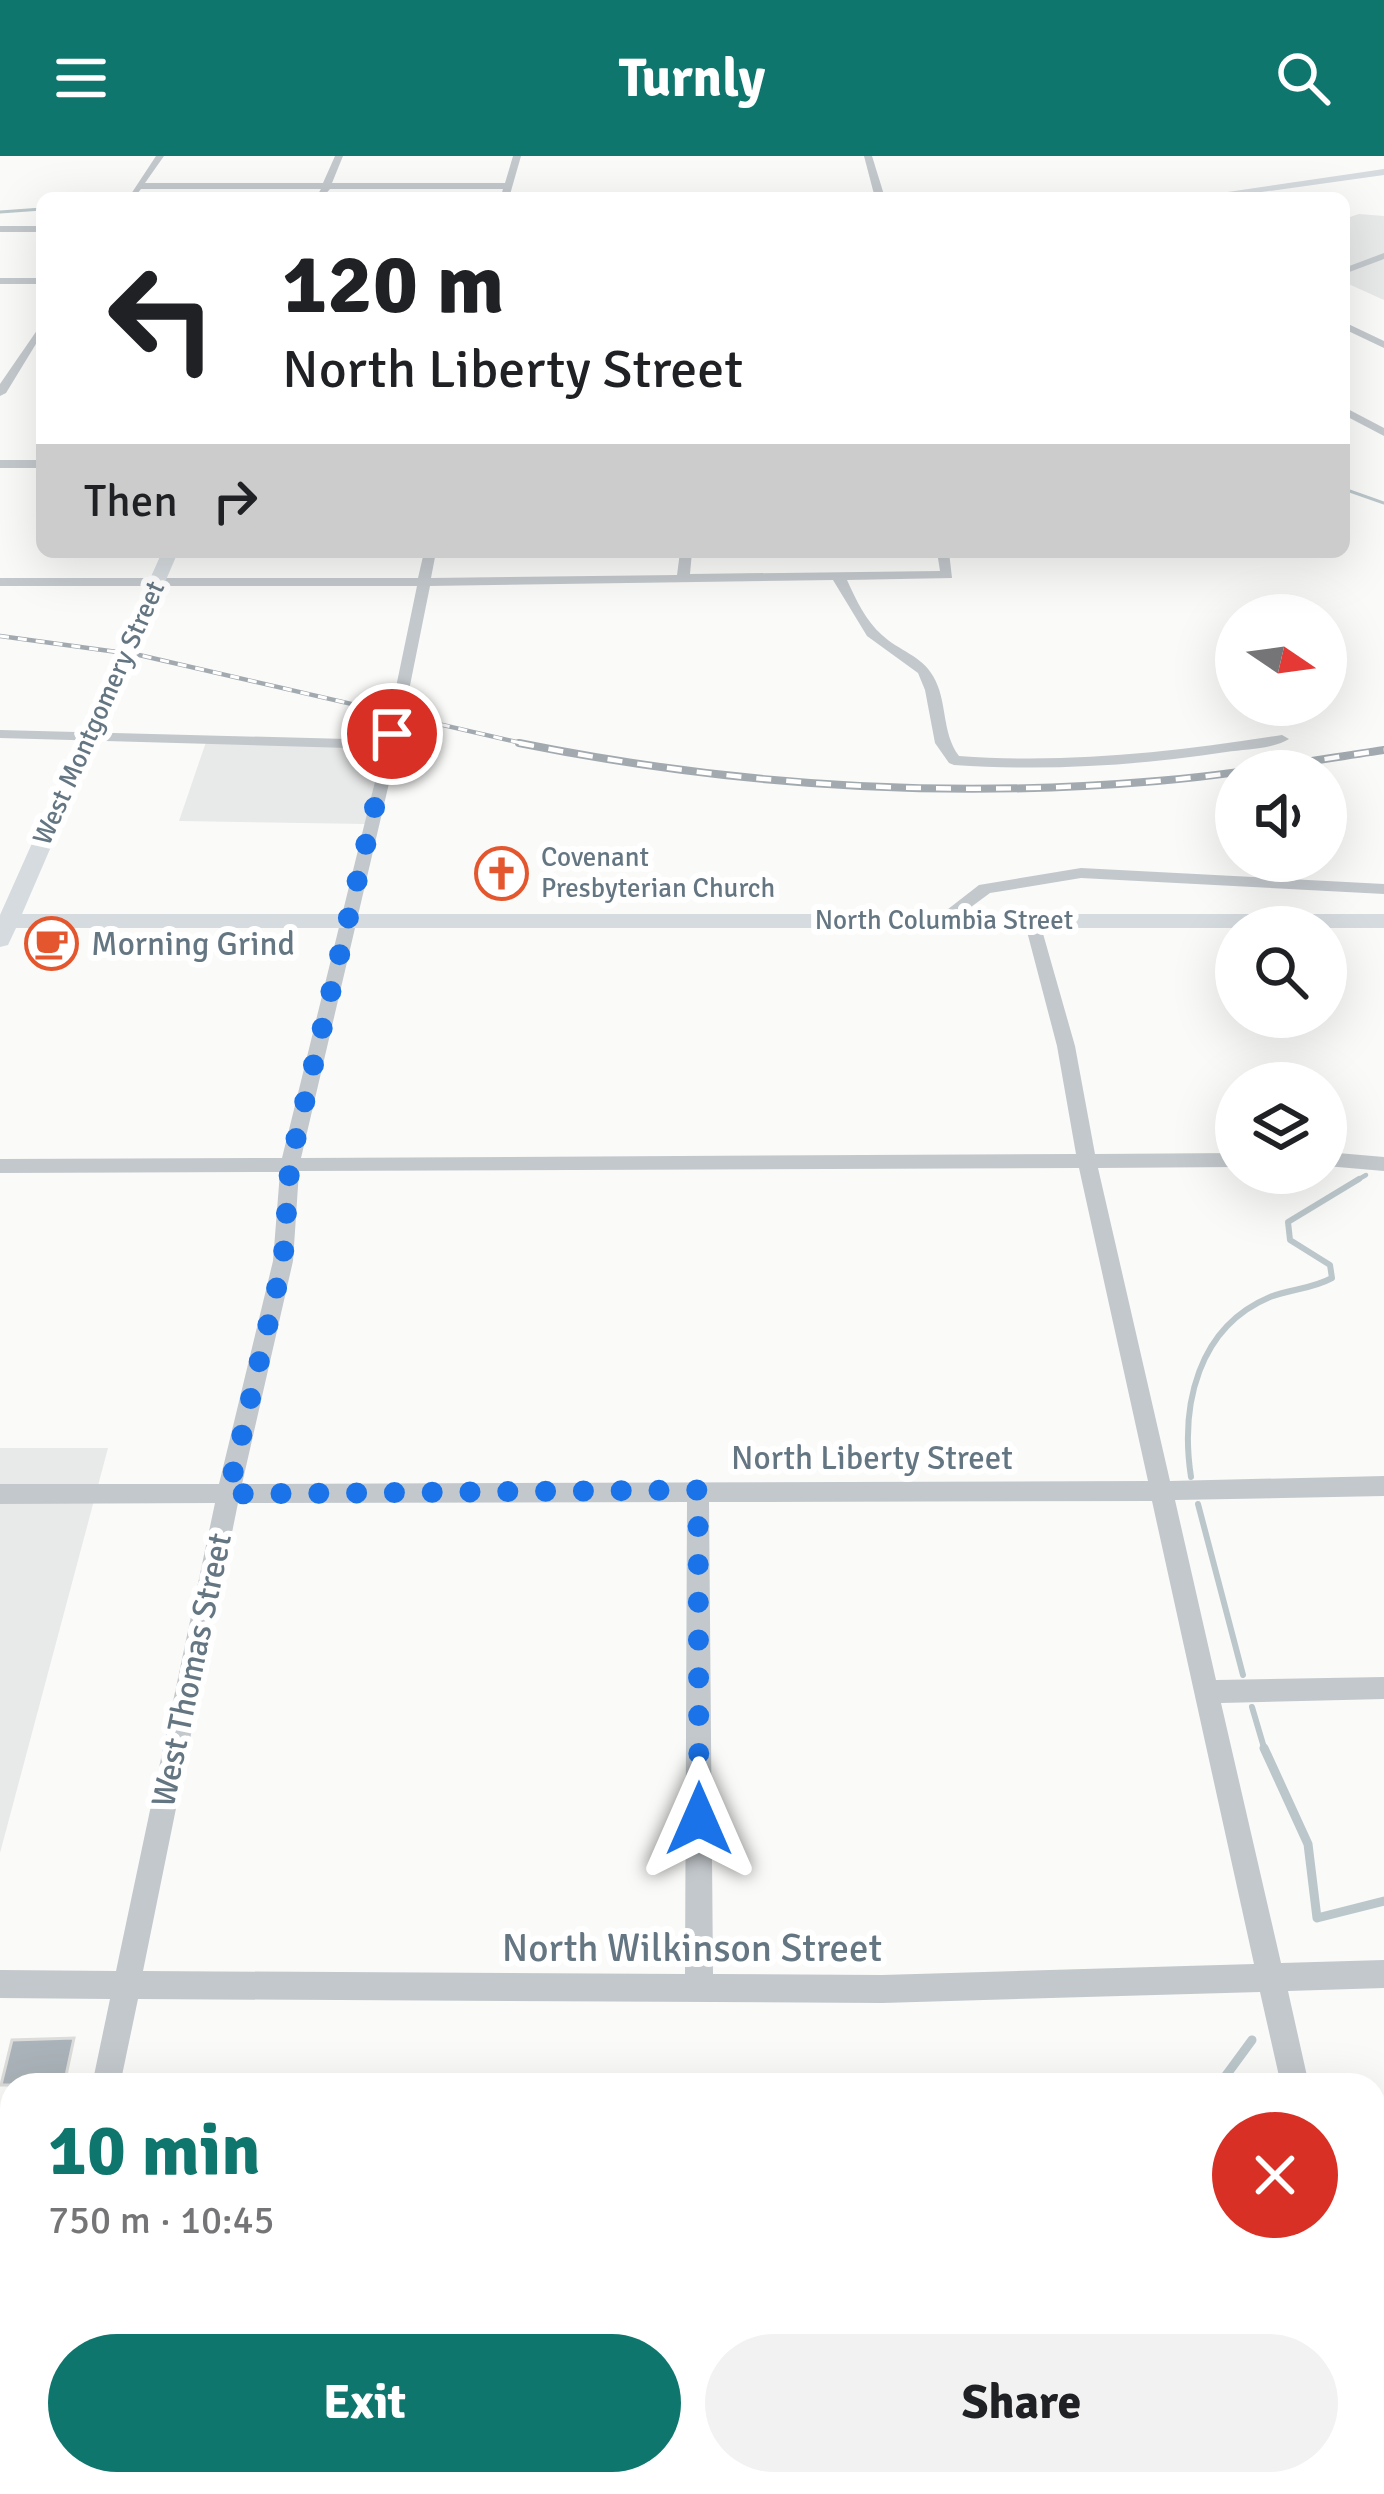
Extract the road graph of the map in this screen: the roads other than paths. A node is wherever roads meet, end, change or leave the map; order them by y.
1 (160, 156) edge
2 (339, 156) edge
3 (517, 156) edge
4 (868, 156) edge
5 (1384, 172) edge
6 (138, 186) junction
7 (134, 192) edge
8 (323, 192) edge
9 (507, 192) edge
10 (878, 192) edge
11 (1237, 192) edge
12 (0, 229) edge
13 (36, 229) edge
14 (1384, 256) edge
15 (1350, 269) edge
16 (0, 281) edge
17 (36, 281) edge
18 (1350, 328) edge
19 (36, 336) edge
20 (1384, 345) edge
21 (0, 394) edge
22 (1350, 413) edge
23 (1384, 433) edge
24 (0, 464) edge
25 (36, 464) edge
26 (167, 558) edge
27 (429, 558) edge
28 (685, 558) edge
29 (944, 558) edge
30 (838, 576) junction
31 (683, 580) junction
32 (0, 582) edge
33 (424, 582) junction
34 (0, 734) edge
35 (88, 736) junction
36 (392, 739) junction
37 (1282, 739) dead end
38 (1384, 889) edge
39 (350, 920) junction
40 (942, 920) junction
41 (1032, 920) junction
42 (1384, 921) edge
43 (3, 927) edge
44 (1215, 1160) edge
45 (1347, 1161) edge
46 (1087, 1162) junction
47 (290, 1164) junction
48 (1384, 1164) edge
49 (0, 1166) edge
50 (1384, 1486) edge
51 (698, 1490) junction
52 (1161, 1492) junction
53 (0, 1494) edge
54 (228, 1494) junction
55 (1384, 1688) edge
56 (1206, 1692) junction
57 (1384, 1974) edge
58 (1271, 1980) junction
59 (0, 1984) edge
60 (128, 1985) junction
61 (699, 1987) junction
62 (109, 2073) edge
63 (1292, 2073) edge

1 - 6 street
2 - 8 street
3 - 9 street
4 - 10 street
5 - 11 main road
6 - 7 street
6 - 8 street
8 - 9 street
12 - 13 street
14 - 15 street
16 - 17 street
18 - 20 street
19 - 21 street
22 - 23 street
24 - 25 street
26 - 35 main road, West Montgomery Street
27 - 33 street, West Thomas Street
28 - 31 street
29 - 30 street
30 - 31 street
30 - 37 street
31 - 33 street
32 - 33 street
33 - 36 street, West Thomas Street
34 - 35 street
35 - 36 street
35 - 43 main road, West Montgomery Street
36 - 39 street, West Thomas Street
38 - 40 street
39 - 40 main road, North Columbia Street
39 - 43 main road, North Columbia Street
39 - 47 street, West Thomas Street
40 - 41 main road, North Columbia Street
41 - 42 main road, North Columbia Street
41 - 46 street
44 - 46 street
45 - 48 street
46 - 47 street
46 - 52 street
47 - 49 street
47 - 54 street, West Thomas Street
50 - 52 street, North Liberty Street
51 - 52 street, North Liberty Street
51 - 54 street, North Liberty Street
51 - 61 street
52 - 56 street
53 - 54 street, North Liberty Street
54 - 60 street, West Thomas Street
55 - 56 street
56 - 58 street
57 - 58 street, North Wilkinson Street
58 - 61 street, North Wilkinson Street
58 - 63 street
59 - 60 street, North Wilkinson Street
60 - 61 street, North Wilkinson Street
60 - 62 street, West Thomas Street

